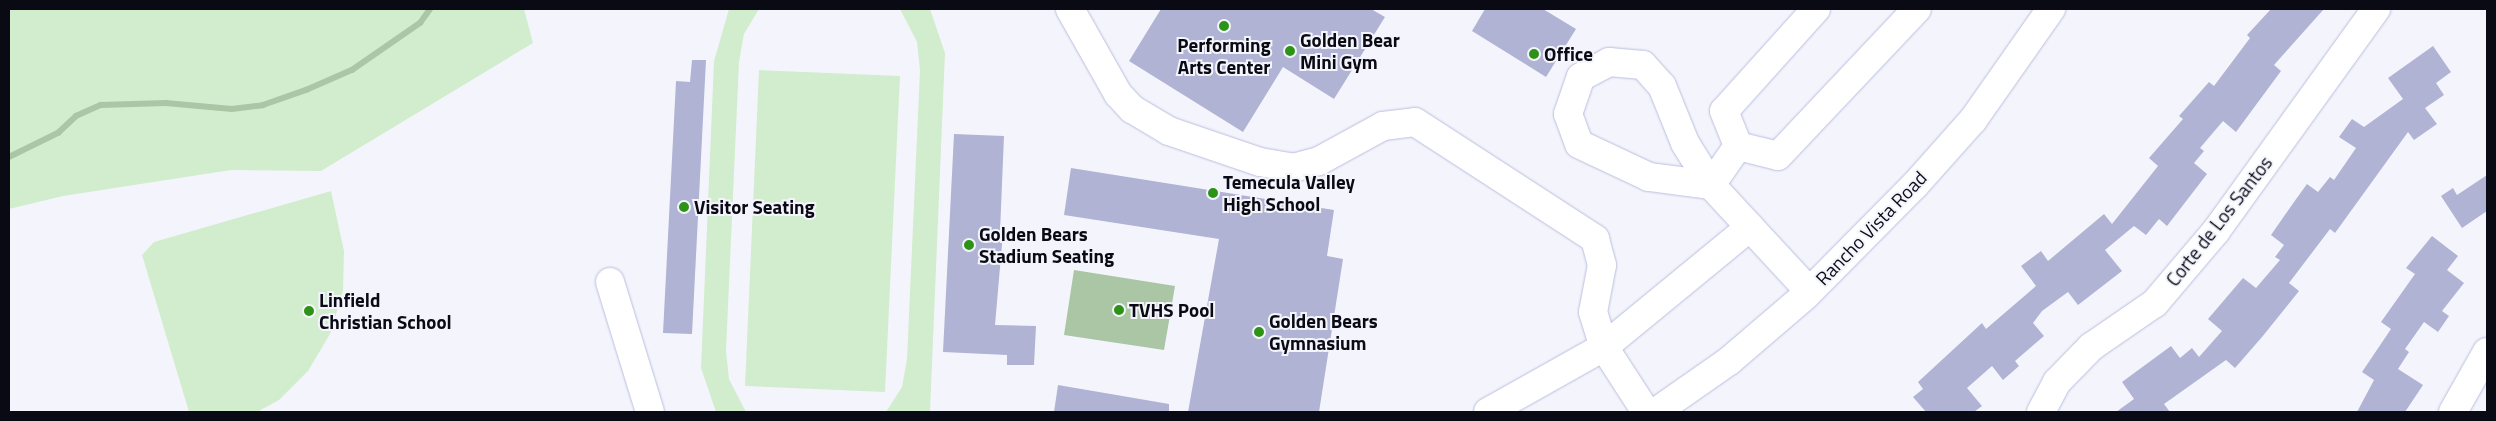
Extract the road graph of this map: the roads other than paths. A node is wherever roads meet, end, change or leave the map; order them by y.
1 (1070, 9) edge
2 (1816, 9) edge
3 (1917, 9) edge
4 (2051, 9) edge
5 (2376, 9) edge
6 (1738, 146) junction
7 (1710, 185) junction
8 (1750, 227) junction
9 (610, 282) dead end
10 (1809, 291) junction
11 (1604, 347) junction
12 (2487, 352) edge
13 (650, 412) edge
14 (1488, 412) edge
15 (1646, 412) edge
16 (1656, 412) edge
17 (2041, 412) edge
18 (2453, 412) edge

1 - 11 street
2 - 6 street
3 - 6 street
4 - 10 street, Rancho Vista Road
5 - 17 street, Corte de Los Santos
6 - 7 street
7 - 7 street
7 - 8 street
8 - 10 street
8 - 11 street
9 - 13 street
10 - 16 street, Rancho Vista Road
11 - 14 street
11 - 15 street
12 - 18 street

